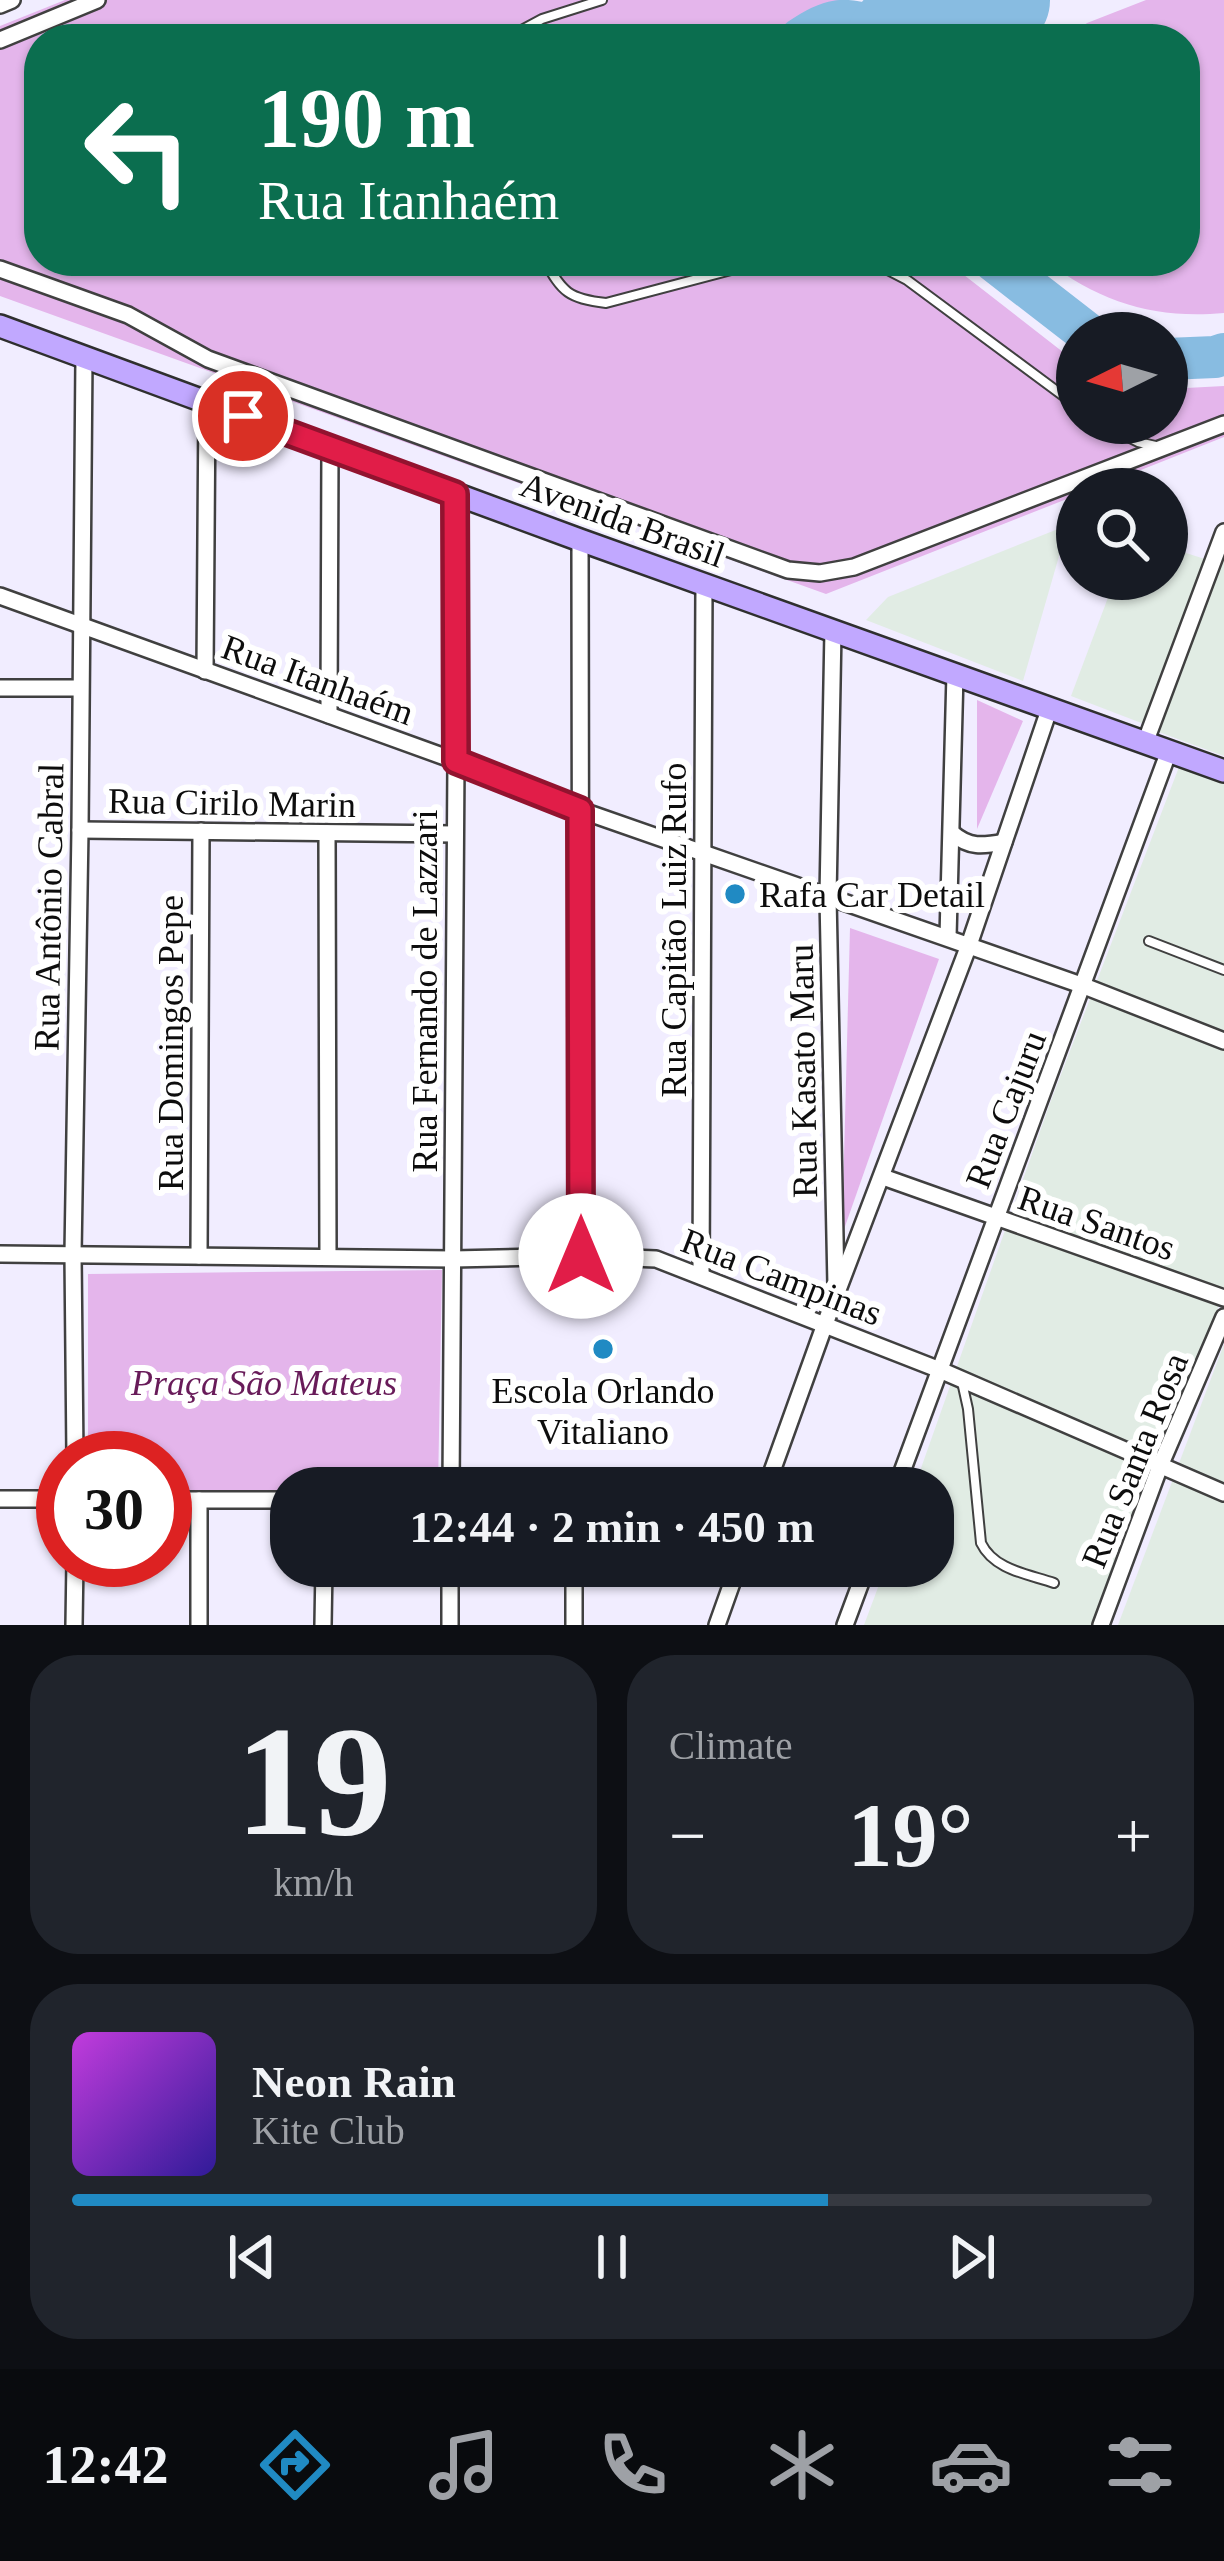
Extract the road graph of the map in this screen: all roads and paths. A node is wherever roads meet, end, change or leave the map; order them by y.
1 (12, 0) edge
2 (98, 0) edge
3 (602, 0) edge
4 (0, 5) edge
5 (39, 24) edge
6 (533, 24) edge
7 (0, 269) edge
8 (553, 276) edge
9 (708, 276) edge
10 (899, 276) edge
11 (0, 326) edge
12 (84, 357) junction
13 (1056, 390) edge
14 (207, 402) junction
15 (1224, 424) edge
16 (1147, 444) edge
17 (329, 448) junction
18 (1165, 448) junction
19 (455, 494) junction
20 (1224, 532) edge
21 (580, 539) junction
22 (704, 584) junction
23 (0, 596) edge
24 (80, 626) junction
25 (833, 630) junction
26 (205, 670) junction
27 (955, 674) junction
28 (0, 688) edge
29 (80, 688) junction
30 (1048, 710) junction
31 (329, 716) junction
32 (1145, 743) junction
33 (1169, 751) junction
34 (456, 761) junction
35 (1224, 771) edge
36 (580, 810) junction
37 (80, 830) junction
38 (201, 831) junction
39 (327, 832) junction
40 (952, 833) junction
41 (455, 834) junction
42 (1004, 842) junction
43 (704, 852) junction
44 (828, 897) junction
45 (948, 937) junction
46 (1149, 940) dead end
47 (969, 945) junction
48 (1224, 970) edge
49 (1084, 986) junction
50 (1224, 1041) edge
51 (883, 1177) junction
52 (995, 1219) junction
53 (0, 1254) edge
54 (73, 1254) junction
55 (200, 1256) junction
56 (581, 1256) junction
57 (328, 1257) junction
58 (453, 1259) junction
59 (701, 1276) junction
60 (836, 1294) junction
61 (1224, 1298) edge
62 (1224, 1317) edge
63 (825, 1324) junction
64 (940, 1370) junction
65 (962, 1380) junction
66 (75, 1431) edge
67 (1160, 1466) junction
68 (451, 1467) edge
69 (774, 1467) edge
70 (904, 1467) edge
71 (1224, 1492) edge
72 (0, 1499) edge
73 (36, 1499) edge
74 (192, 1500) edge
75 (199, 1500) junction
76 (270, 1500) edge
77 (1054, 1583) dead end
78 (75, 1587) edge
79 (324, 1587) edge
80 (450, 1587) edge
81 (574, 1587) edge
82 (731, 1587) edge
83 (859, 1587) edge
84 (74, 1625) edge
85 (199, 1625) edge
86 (323, 1625) edge
87 (450, 1625) edge
88 (574, 1625) edge
89 (717, 1625) edge
90 (845, 1625) edge
91 (1101, 1625) edge

1 - 4 street
2 - 5 street
3 - 6 lane
7 - 18 street
8 - 9 lane
10 - 13 lane
11 - 12 main road, Avenida Brasil
12 - 14 main road, Avenida Brasil
12 - 24 street, Rua Antônio Cabral
14 - 17 main road, Avenida Brasil
14 - 26 street
15 - 18 street
16 - 18 lane
17 - 19 main road, Avenida Brasil
17 - 31 street
19 - 21 main road, Avenida Brasil
19 - 34 street, Rua Fernando de Lazzari
20 - 32 street
21 - 22 main road, Avenida Brasil
21 - 36 street
22 - 25 main road, Avenida Brasil
22 - 43 street, Rua Capitão Luiz Rufo
23 - 24 street, Rua Itanhaém
24 - 26 street, Rua Itanhaém
24 - 29 street, Rua Antônio Cabral
25 - 27 main road, Avenida Brasil
25 - 44 street, Rua Kasato Maru
26 - 31 street, Rua Itanhaém
27 - 30 main road, Avenida Brasil
27 - 40 street
28 - 29 street
29 - 37 street, Rua Antônio Cabral
30 - 32 main road, Avenida Brasil
30 - 42 street
31 - 34 street, Rua Itanhaém
32 - 33 main road, Avenida Brasil
33 - 35 main road, Avenida Brasil
33 - 49 street, Rua Cajuru
34 - 36 street, Rua Itanhaém
34 - 41 street, Rua Fernando de Lazzari
36 - 43 street, Rua Itanhaém
36 - 56 street
37 - 38 street, Rua Cirilo Marin
37 - 54 street, Rua Antônio Cabral
38 - 39 street, Rua Cirilo Marin
38 - 55 street, Rua Domingos Pepe
39 - 41 street, Rua Cirilo Marin
39 - 57 street
40 - 42 street
40 - 45 street
41 - 58 street, Rua Fernando de Lazzari
42 - 47 street
43 - 44 street, Rua Itanhaém
43 - 59 street, Rua Capitão Luiz Rufo
44 - 45 street, Rua Itanhaém
44 - 60 street, Rua Kasato Maru
45 - 47 street, Rua Itanhaém
46 - 48 lane
47 - 49 street, Rua Itanhaém
47 - 51 street
49 - 50 street, Rua Itanhaém
49 - 52 street, Rua Cajuru
51 - 52 street, Rua Santos
51 - 60 street
52 - 61 street, Rua Santos
52 - 64 street, Rua Cajuru
53 - 54 street, Rua Campinas
54 - 55 street, Rua Campinas
54 - 66 street, Rua Antônio Cabral
55 - 57 street, Rua Campinas
56 - 58 street, Rua Campinas
56 - 59 street, Rua Campinas
57 - 58 street, Rua Campinas
58 - 68 street, Rua Fernando de Lazzari
59 - 63 street, Rua Campinas
60 - 63 street
62 - 67 street, Rua Santa Rosa
63 - 64 street, Rua Campinas
63 - 69 street
64 - 65 street, Rua Campinas
64 - 70 street, Rua Cajuru
65 - 67 street, Rua Campinas
65 - 77 lane
67 - 71 street, Rua Campinas
67 - 91 street, Rua Santa Rosa
72 - 73 street
74 - 75 street
75 - 76 street
75 - 85 street
78 - 84 street
79 - 86 street
80 - 87 street
81 - 88 street
82 - 89 street
83 - 90 street

